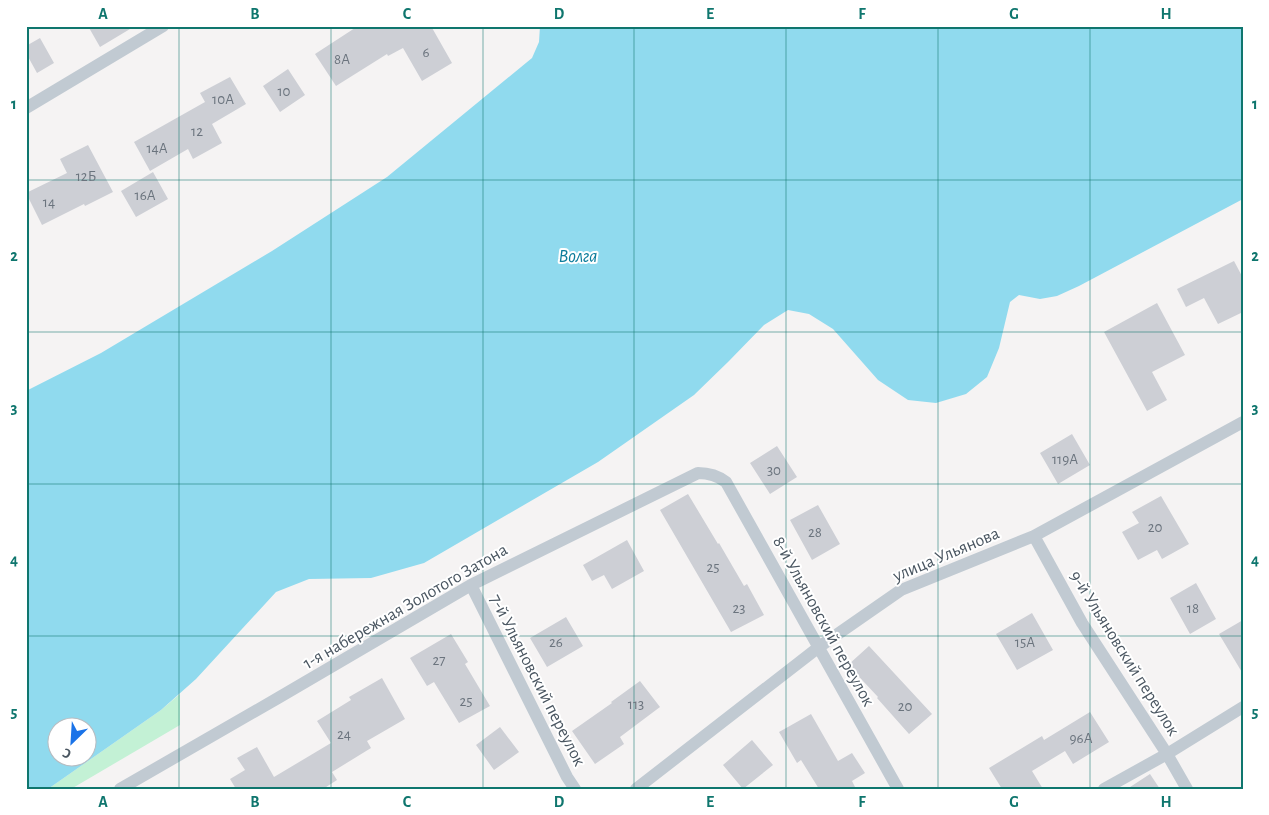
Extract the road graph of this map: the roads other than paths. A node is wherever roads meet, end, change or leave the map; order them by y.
1 (163, 26) edge
2 (26, 108) edge
3 (1243, 422) edge
4 (714, 475) joint
5 (1034, 536) junction
6 (471, 585) junction
7 (819, 646) junction
8 (1243, 707) edge
9 (1167, 754) junction
10 (120, 789) edge
11 (576, 789) edge
12 (636, 789) edge
13 (898, 789) edge
14 (1104, 789) edge
15 (1187, 789) edge

1 - 2 street
3 - 5 street, улица Ульянова
4 - 6 street, 1-я набережная Золотого Затона
4 - 7 street, 8-й Ульяновский переулок
5 - 7 street, улица Ульянова
5 - 9 street, 9-й Ульяновский переулок
6 - 10 street, 1-я набережная Золотого Затона
6 - 11 street, 7-й Ульяновский переулок
7 - 12 street, улица Ульянова
7 - 13 street, 8-й Ульяновский переулок
8 - 9 street
9 - 14 street
9 - 15 street, 9-й Ульяновский переулок

